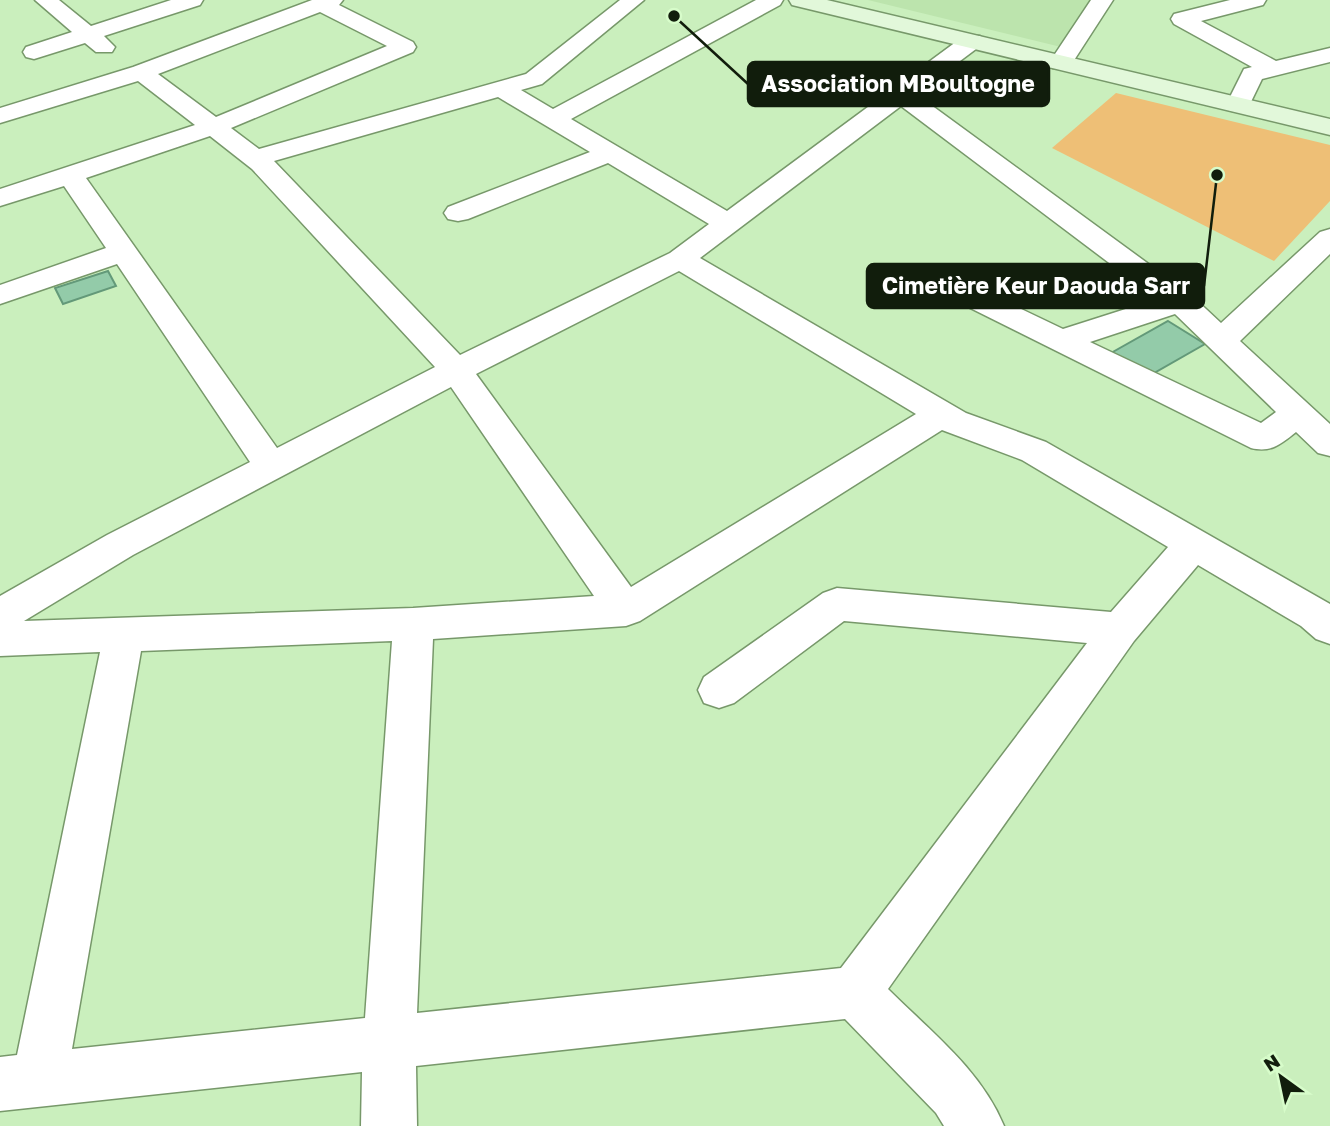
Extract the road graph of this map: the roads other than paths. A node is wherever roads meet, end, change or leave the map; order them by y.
1 (46, 0) edge
2 (192, 0) edge
3 (633, 0) edge
4 (772, 0) edge
5 (800, 0) edge
6 (1102, 0) edge
7 (1255, 0) edge
8 (327, 2) edge
9 (88, 34) junction
10 (972, 41) junction
11 (34, 52) dead end
12 (1330, 55) edge
13 (1061, 63) junction
14 (1273, 69) junction
15 (139, 73) junction
16 (500, 88) junction
17 (901, 94) junction
18 (1238, 105) junction
19 (0, 116) edge
20 (553, 119) junction
21 (213, 127) junction
22 (1330, 127) edge
23 (610, 153) junction
24 (255, 158) junction
25 (70, 175) junction
26 (0, 198) edge
27 (458, 213) dead end
28 (728, 223) junction
29 (1330, 239) edge
30 (124, 252) junction
31 (680, 259) junction
32 (939, 281) dead end
33 (0, 295) edge
34 (1180, 302) junction
35 (1059, 341) junction
36 (1221, 341) junction
37 (457, 370) junction
38 (942, 414) junction
39 (1297, 414) junction
40 (1330, 444) edge
41 (271, 466) junction
42 (1193, 545) junction
43 (626, 610) junction
44 (0, 616) edge
45 (412, 624) junction
46 (1330, 627) edge
47 (1119, 629) junction
48 (124, 633) junction
49 (0, 639) edge
50 (719, 690) dead end
51 (855, 992) junction
52 (389, 1042) junction
53 (20, 1082) edge
54 (389, 1126) edge
55 (976, 1126) edge

1 - 9 street
2 - 9 street
3 - 16 street
4 - 20 street
5 - 10 street
6 - 13 street
7 - 14 street
8 - 15 street
8 - 21 street
9 - 11 street
9 - 15 street
10 - 13 street
10 - 17 street
12 - 14 street
13 - 18 street
14 - 18 street
15 - 19 street
15 - 21 street
16 - 20 street
16 - 24 street
17 - 28 street
17 - 34 street
18 - 22 street
20 - 23 street
21 - 24 street
21 - 25 street
23 - 27 street
23 - 28 street
24 - 37 street
25 - 26 street
25 - 30 street
28 - 31 street
29 - 36 street
30 - 33 street
30 - 41 street
31 - 37 street
31 - 38 street
32 - 35 street
34 - 35 street
34 - 36 street
35 - 39 street
36 - 39 street
37 - 41 street
37 - 43 street
38 - 42 street
38 - 43 street
39 - 40 street
41 - 44 street
42 - 46 street
42 - 47 street
43 - 45 street
45 - 48 street
45 - 52 street
47 - 50 street
47 - 51 street
48 - 49 street
48 - 53 street
51 - 52 street
51 - 55 street
52 - 53 street
52 - 54 street

